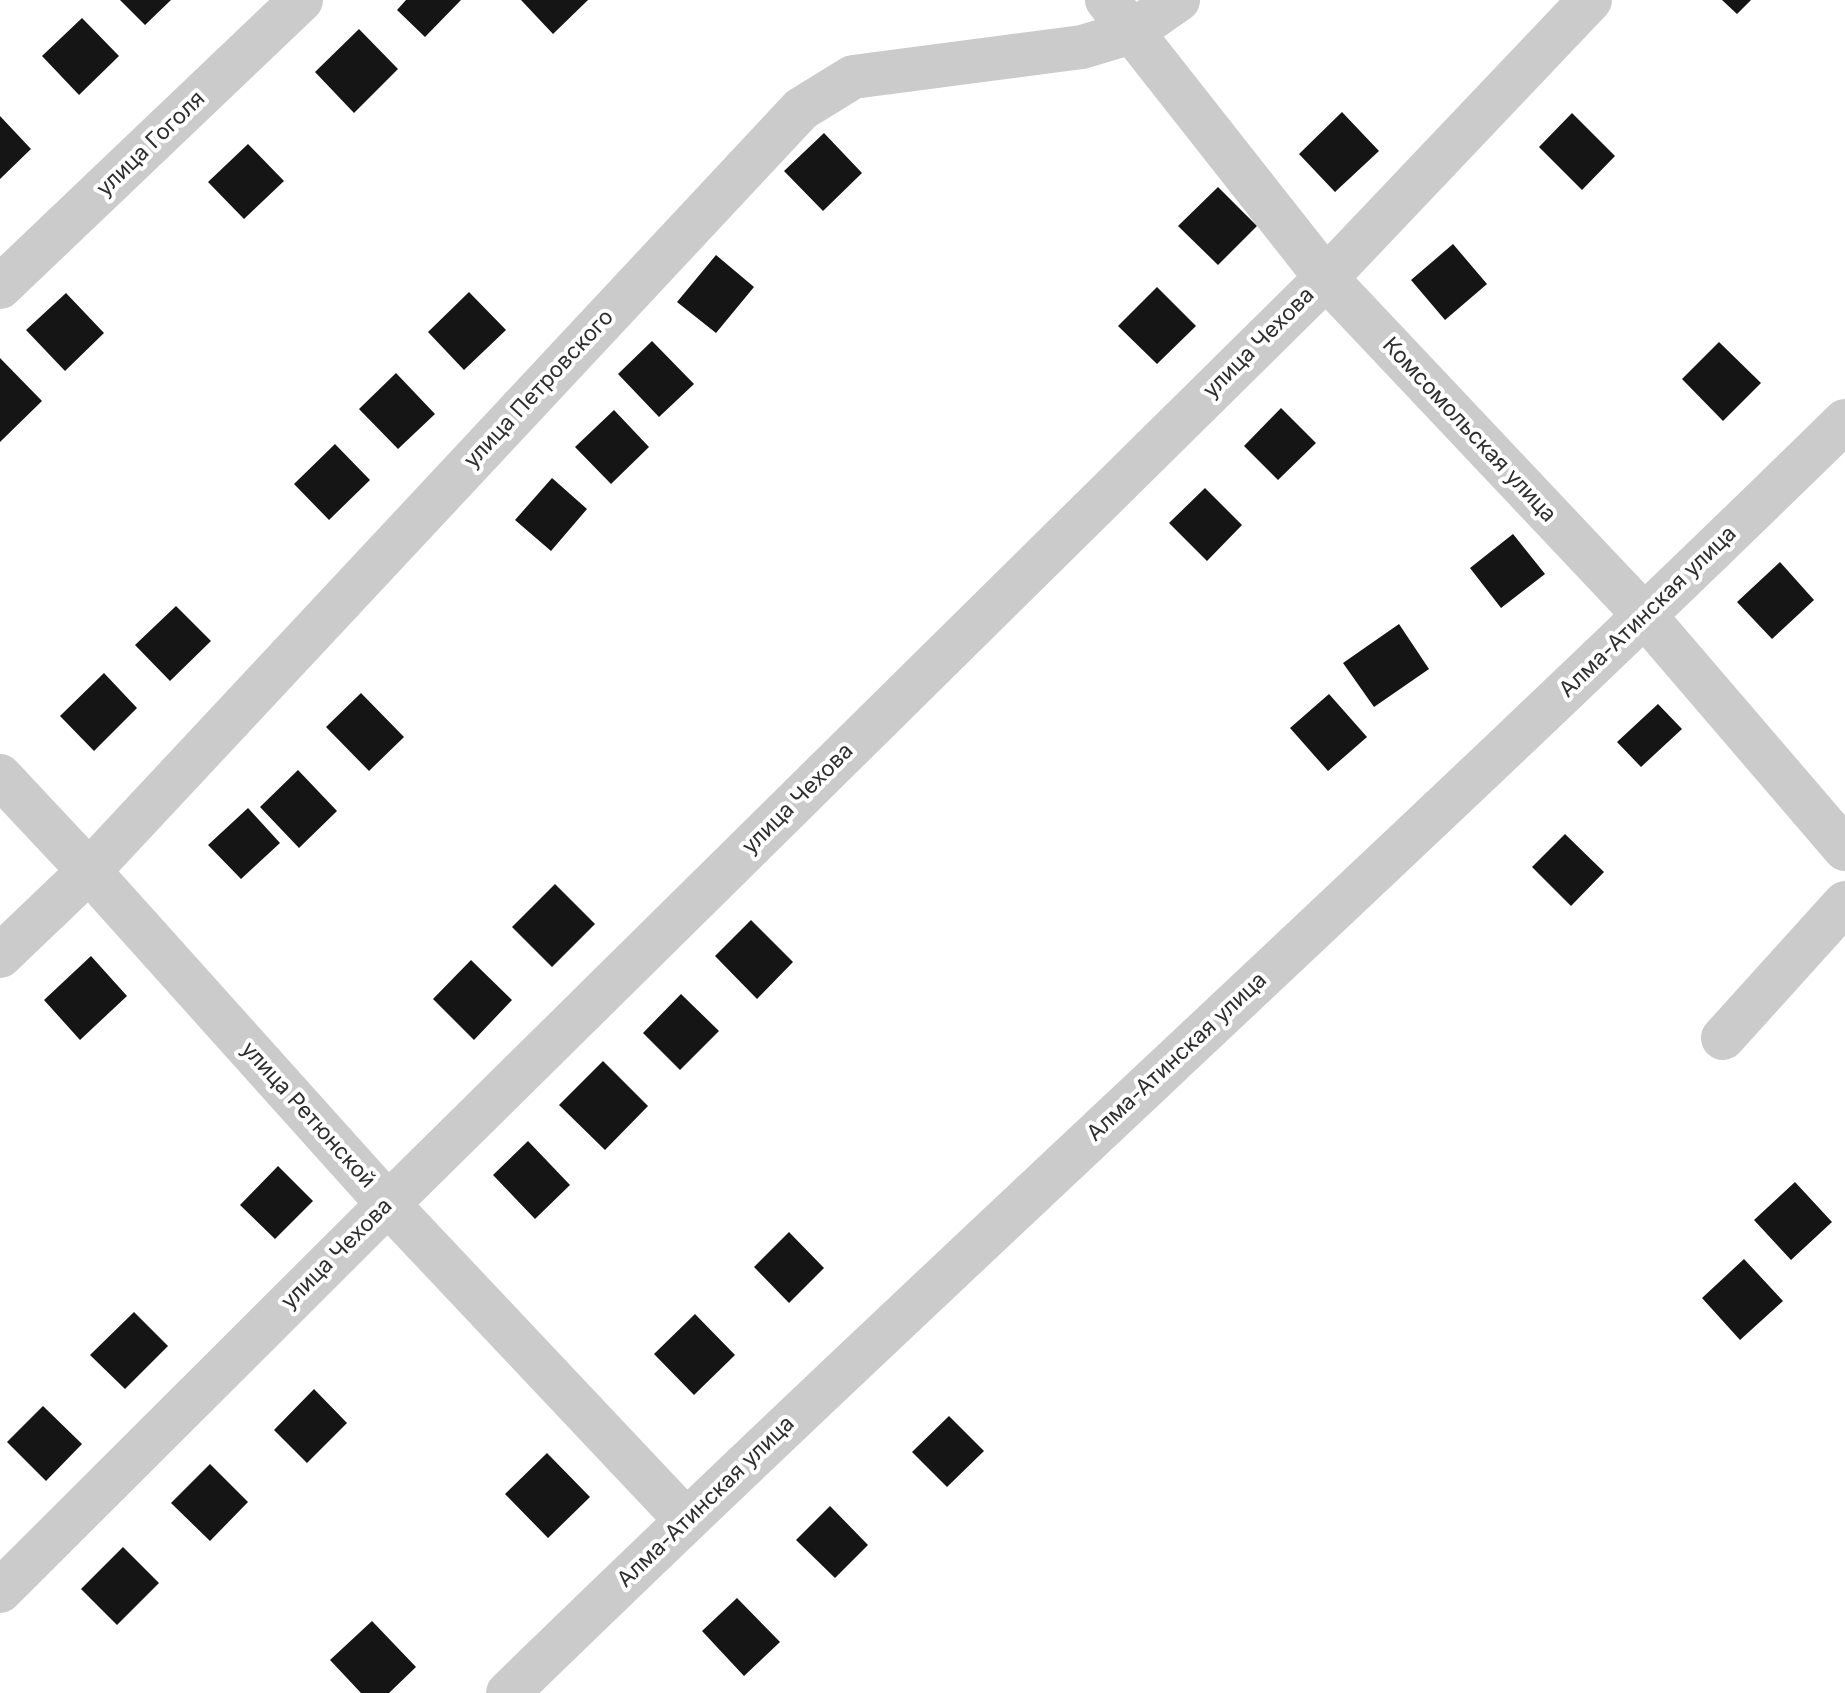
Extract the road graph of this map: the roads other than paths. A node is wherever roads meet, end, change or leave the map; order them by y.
1 (301, 0) edge
2 (1178, 0) edge
3 (1590, 0) edge
4 (1120, 16) edge
5 (1326, 278) junction
6 (0, 287) edge
7 (1845, 421) edge
8 (1645, 616) junction
9 (0, 776) edge
10 (1842, 839) edge
11 (89, 871) junction
12 (1845, 903) edge
13 (0, 956) edge
14 (1723, 1038) dead end
15 (388, 1204) junction
16 (686, 1520) junction
17 (0, 1591) edge
18 (508, 1693) edge

1 - 6 street, улица Гоголя
2 - 4 street, улица Петровского
3 - 5 street, улица Чехова
4 - 5 street, Комсомольская улица
4 - 11 street, улица Петровского
5 - 8 street, Комсомольская улица
5 - 15 street, улица Чехова
7 - 8 street, Алма-Атинская улица
8 - 10 street, Комсомольская улица
8 - 16 street, Алма-Атинская улица
9 - 11 street, улица Ретюнской
11 - 13 street, улица Петровского
11 - 15 street, улица Ретюнской
12 - 14 street
15 - 16 street, улица Ретюнской
15 - 17 street, улица Чехова
16 - 18 street, Алма-Атинская улица

